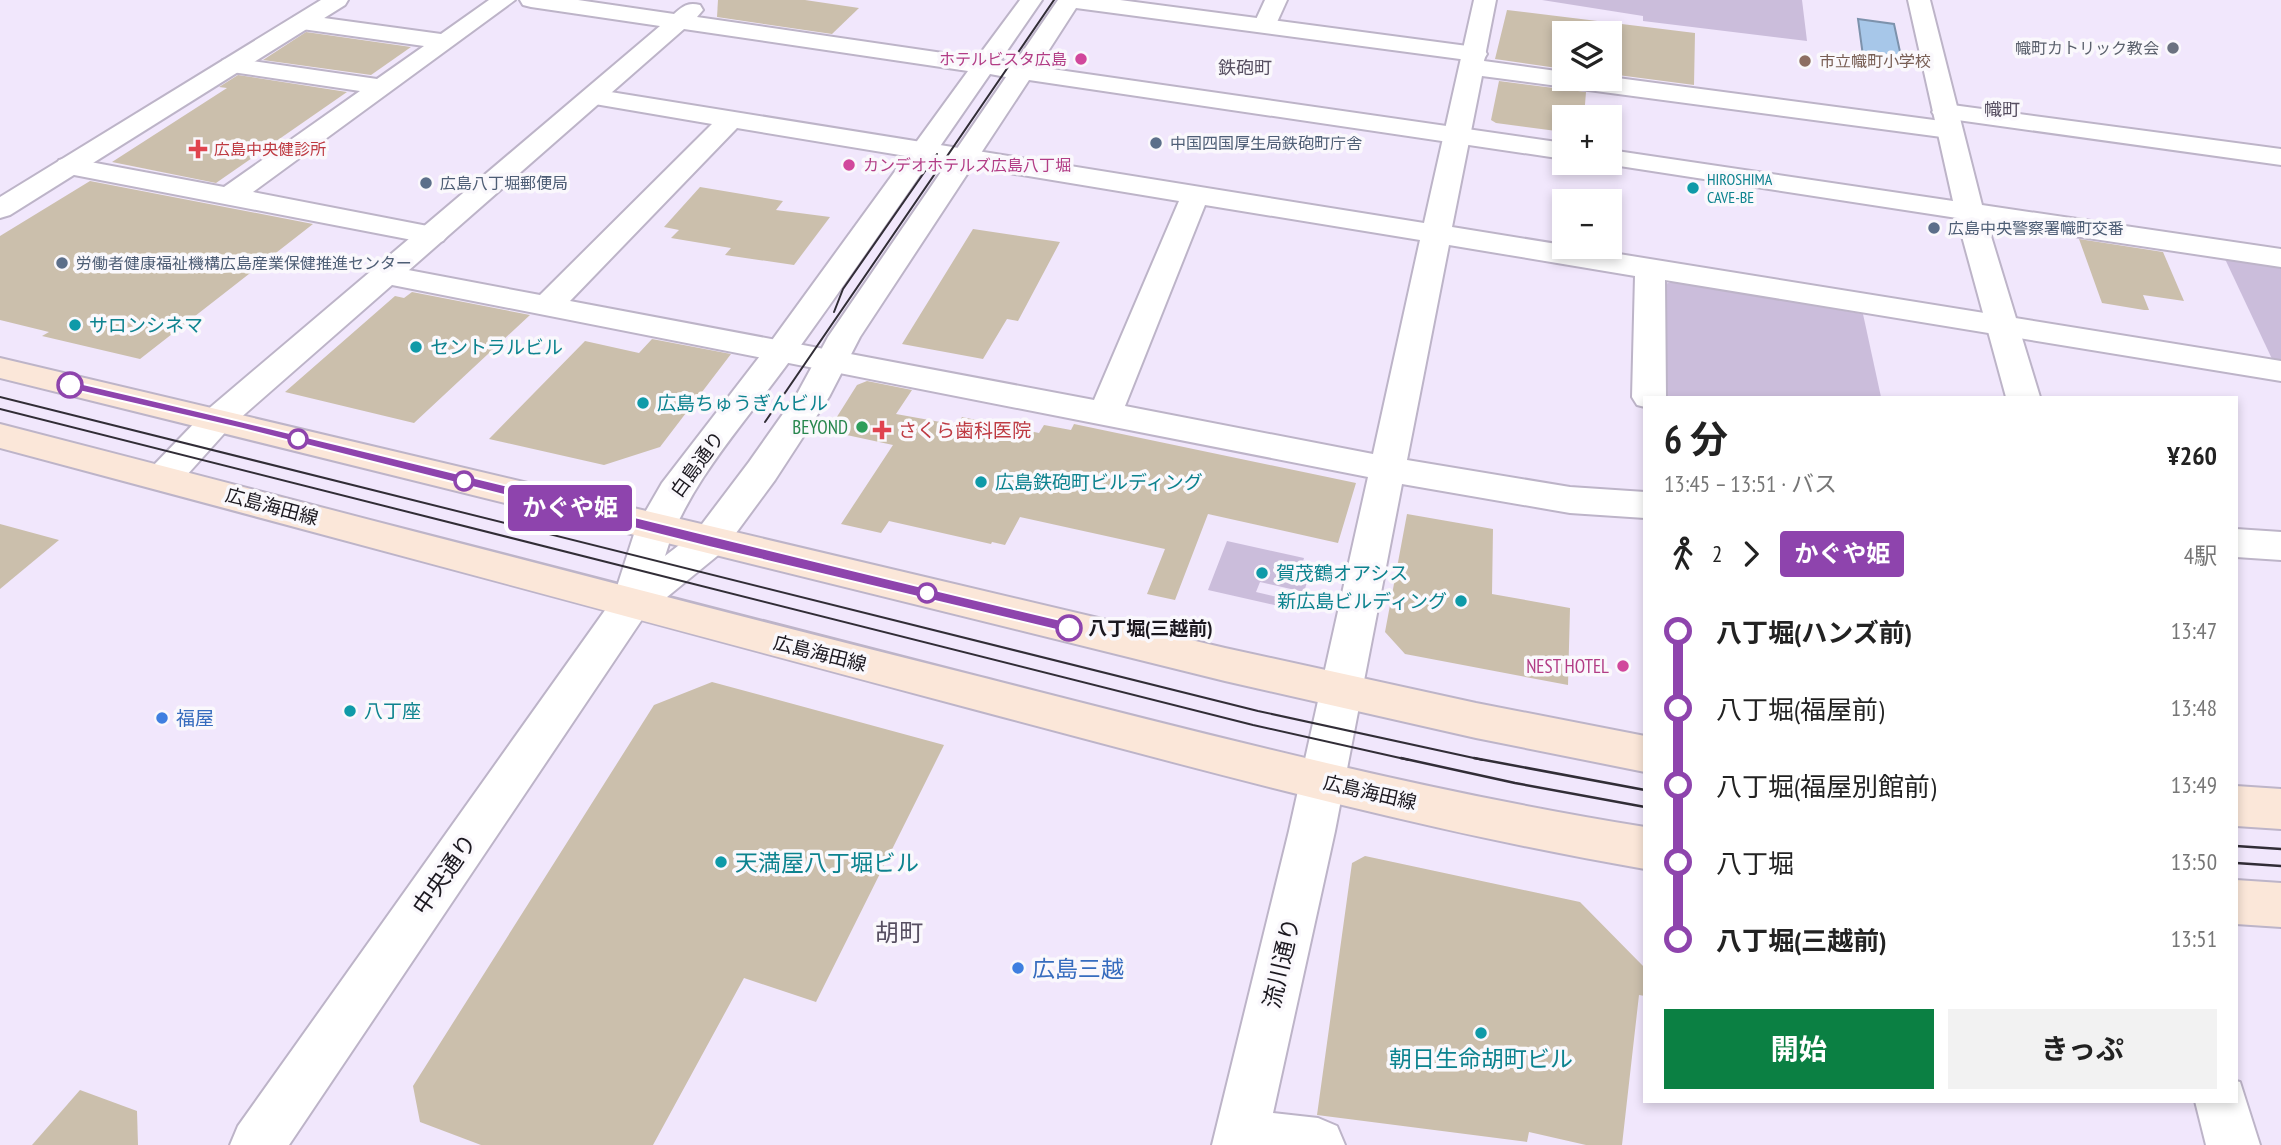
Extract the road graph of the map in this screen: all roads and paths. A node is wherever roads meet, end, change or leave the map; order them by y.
1 (337, 0) edge
2 (504, 0) edge
3 (530, 0) edge
4 (704, 0) edge
5 (1031, 0) edge
6 (1069, 0) edge
7 (1276, 0) edge
8 (1485, 0) edge
9 (1919, 0) edge
10 (302, 22) junction
11 (679, 22) junction
12 (1265, 26) junction
13 (445, 42) junction
14 (1473, 60) junction
15 (232, 65) junction
16 (983, 66) junction
17 (1023, 72) junction
18 (1552, 76) edge
19 (1622, 85) edge
20 (381, 87) junction
21 (592, 97) junction
22 (732, 120) junction
23 (1947, 121) junction
24 (1458, 135) junction
25 (1552, 149) edge
26 (923, 152) junction
27 (2281, 157) edge
28 (964, 159) junction
29 (1622, 160) edge
30 (68, 166) junction
31 (1195, 195) junction
32 (228, 197) junction
33 (0, 209) edge
34 (1970, 212) junction
35 (433, 235) junction
36 (1437, 235) junction
37 (2281, 258) edge
38 (1650, 269) junction
39 (387, 275) junction
40 (546, 307) junction
41 (2002, 326) junction
42 (781, 351) junction
43 (831, 361) junction
44 (0, 368) edge
45 (2281, 371) edge
46 (1649, 396) edge
47 (2023, 396) edge
48 (1105, 414) junction
49 (218, 419) junction
50 (0, 436) edge
51 (1389, 469) junction
52 (164, 477) junction
53 (1643, 505) edge
54 (655, 528) junction
55 (709, 542) junction
56 (2238, 543) edge
57 (2281, 546) edge
58 (631, 604) junction
59 (1341, 693) junction
60 (1643, 754) edge
61 (1323, 781) junction
62 (2238, 806) edge
63 (2281, 809) edge
64 (1643, 848) edge
65 (2238, 902) edge
66 (2281, 905) edge
67 (2222, 1103) edge
68 (1240, 1141) edge
69 (257, 1145) edge
70 (1318, 1145) edge
71 (2233, 1145) edge

1 - 10 street
2 - 13 street
3 - 11 street
4 - 11 street
5 - 16 street, 白島通り
6 - 12 street
6 - 17 street
7 - 12 street
8 - 14 street, 流川通り
9 - 23 street
10 - 13 street
10 - 15 street
11 - 16 street
11 - 21 street
12 - 14 street
13 - 20 street
14 - 18 street
14 - 24 street, 流川通り
15 - 20 street
15 - 30 street
16 - 17 street
16 - 26 street, 白島通り
17 - 24 street
17 - 28 street
19 - 23 street
20 - 32 street
21 - 22 street
21 - 35 street
22 - 26 street
22 - 40 street
23 - 27 street
23 - 34 street
24 - 25 street
24 - 36 street, 流川通り
26 - 28 street
26 - 42 street, 白島通り
28 - 31 street
28 - 43 street
29 - 34 street
30 - 32 street
30 - 33 street
31 - 36 street
31 - 48 street
32 - 35 street
34 - 37 street
34 - 41 street
35 - 39 street
36 - 38 street
36 - 51 street, 流川通り
38 - 41 street
38 - 46 street
39 - 40 street
39 - 49 street
40 - 42 street
41 - 45 street
41 - 47 street
42 - 43 street
42 - 54 street, 白島通り
43 - 48 street
43 - 55 street
44 - 49 main road
48 - 51 street
49 - 52 street
49 - 54 main road
50 - 52 main road, 広島海田線
51 - 53 street
51 - 59 street, 流川通り
52 - 58 main road, 広島海田線
54 - 55 main road
54 - 58 street, 白島通り
55 - 58 street
55 - 59 main road
56 - 57 street
58 - 61 main road, 広島海田線
58 - 69 street, 中央通り
59 - 60 main road
59 - 61 street, 流川通り
61 - 64 main road, 広島海田線
61 - 68 street, 流川通り
62 - 63 main road
65 - 66 main road
67 - 71 street
68 - 70 street

